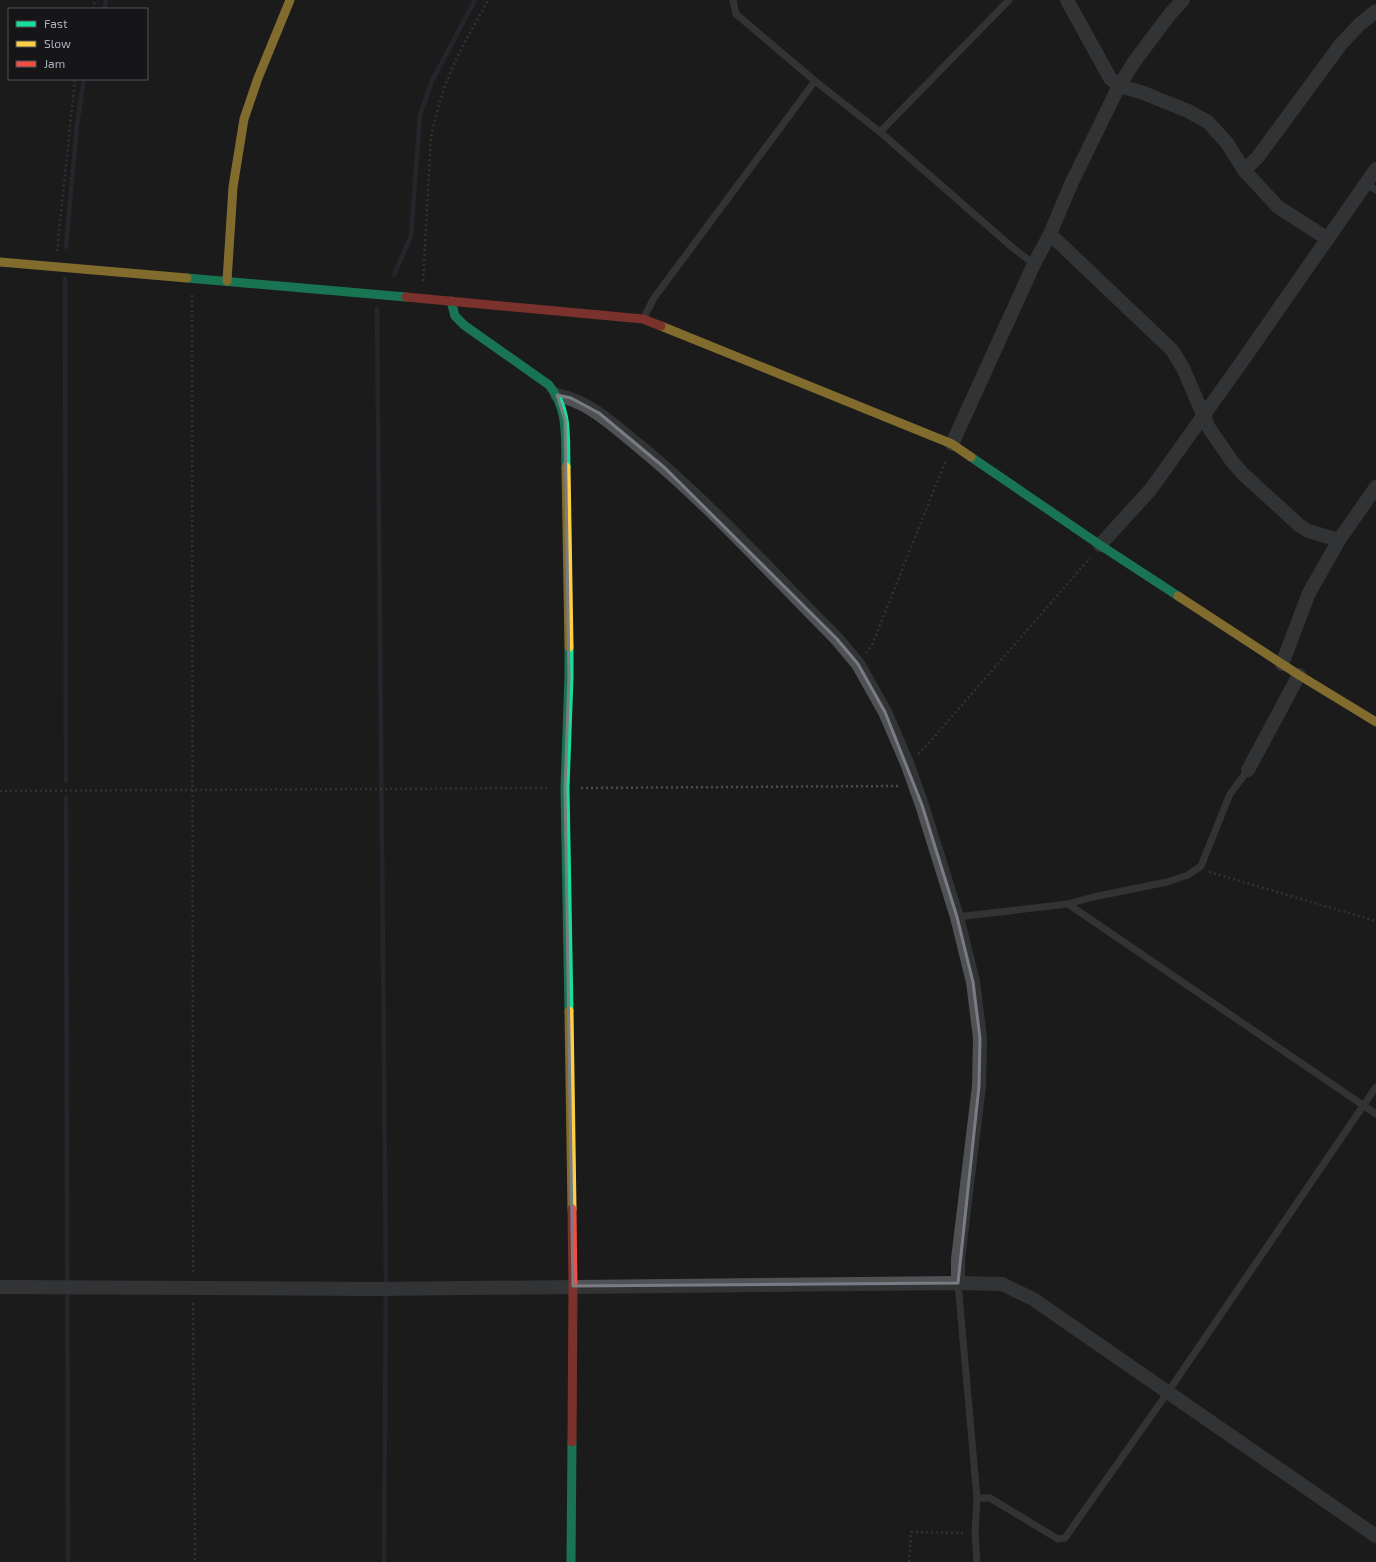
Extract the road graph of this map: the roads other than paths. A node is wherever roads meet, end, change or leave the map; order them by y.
1 (290, 0) edge
2 (733, 0) edge
3 (1009, 0) edge
4 (1066, 0) edge
5 (1182, 0) edge
6 (1376, 11) edge
7 (815, 81) junction
8 (1119, 86) junction
9 (880, 132) junction
10 (1376, 169) edge
11 (1244, 170) junction
12 (1370, 186) edge
13 (1050, 234) junction
14 (1328, 239) junction
15 (0, 262) edge
16 (1034, 264) junction
17 (227, 281) junction
18 (451, 301) junction
19 (643, 319) junction
20 (557, 395) junction
21 (1203, 415) junction
22 (952, 444) junction
23 (1376, 487) edge
24 (1339, 540) junction
25 (1100, 545) junction
26 (1282, 664) junction
27 (1299, 675) junction
28 (1376, 722) edge
29 (1248, 770) joint
30 (1068, 904) junction
31 (958, 917) junction
32 (1376, 1087) edge
33 (1363, 1105) junction
34 (1376, 1114) edge
35 (958, 1283) junction
36 (573, 1286) junction
37 (0, 1287) edge
38 (1168, 1392) junction
39 (977, 1498) junction
40 (1376, 1536) edge
41 (571, 1562) edge
42 (977, 1562) edge

1 - 17 street
2 - 7 lane
3 - 9 lane
4 - 8 street
5 - 8 street
6 - 11 street
7 - 9 lane
7 - 19 lane
8 - 11 street
8 - 13 street
9 - 16 lane
10 - 12 street
11 - 14 street
12 - 14 street
13 - 16 street
13 - 21 street
14 - 21 street
15 - 17 street
16 - 22 street
17 - 18 street
18 - 19 street
18 - 20 street
19 - 22 street
20 - 31 street
20 - 36 street
21 - 24 street
21 - 25 street
22 - 25 street
23 - 24 street
24 - 26 street
25 - 26 street
26 - 27 street
27 - 28 street
27 - 29 street
29 - 30 lane
30 - 31 lane
30 - 33 lane
31 - 35 street
32 - 33 lane
33 - 34 lane
33 - 38 lane
35 - 36 street
35 - 38 street
35 - 39 lane
36 - 37 street
36 - 41 street
38 - 39 lane
38 - 40 street
39 - 42 lane

